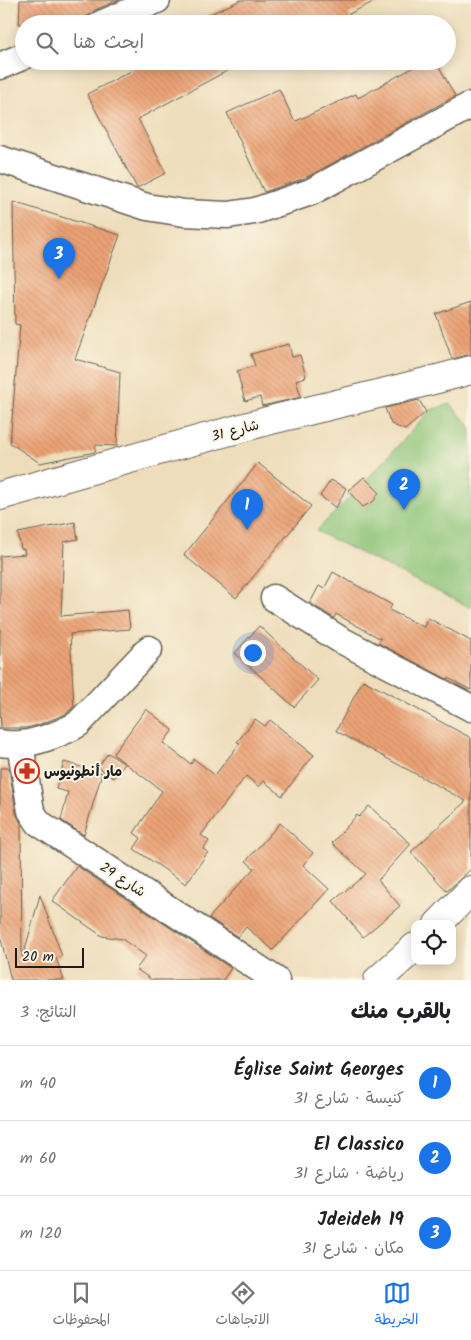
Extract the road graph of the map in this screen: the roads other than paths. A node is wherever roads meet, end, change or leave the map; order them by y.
1 (157, 0) edge
2 (121, 15) edge
3 (15, 60) edge
4 (0, 66) edge
5 (471, 105) edge
6 (0, 159) edge
7 (471, 370) edge
8 (0, 496) edge
9 (274, 598) dead end
10 (149, 648) dead end
11 (471, 708) edge
12 (10, 744) edge
13 (471, 890) edge
14 (442, 920) edge
15 (411, 951) edge
16 (276, 980) edge
17 (378, 980) edge

1 - 2 street
3 - 4 street
5 - 6 street
7 - 8 street, شارع 31
9 - 11 street
10 - 12 street
12 - 16 street, شارع 29
13 - 14 street
15 - 17 street

